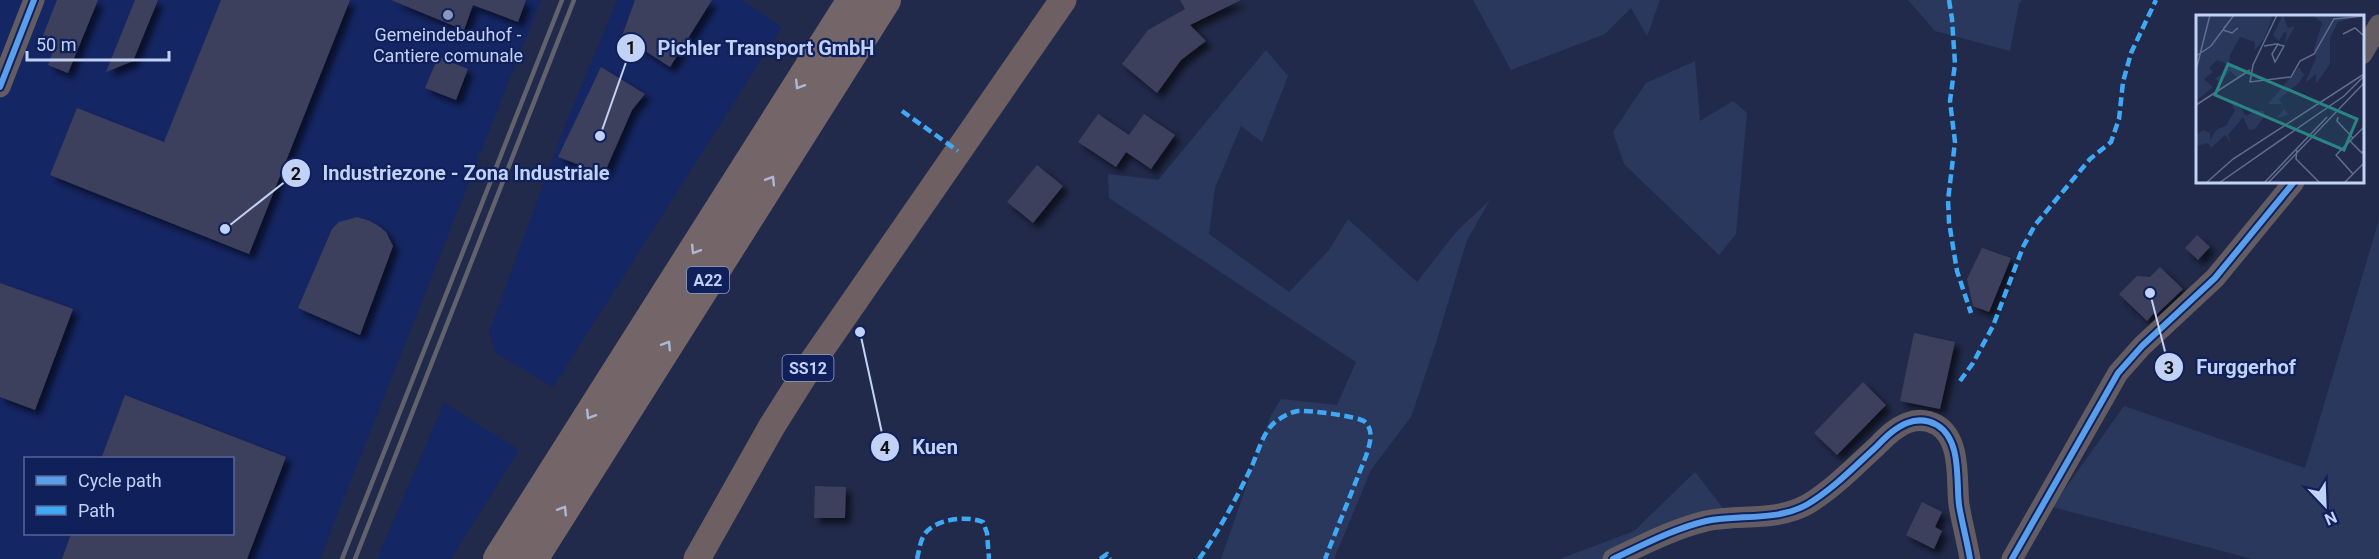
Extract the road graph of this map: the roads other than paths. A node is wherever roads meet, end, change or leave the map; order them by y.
1 (34, 0) edge
2 (852, 0) edge
3 (885, 0) edge
4 (1063, 0) edge
5 (2379, 25) edge
6 (2364, 51) edge
7 (0, 87) edge
8 (2293, 183) edge
9 (499, 559) edge
10 (532, 559) edge
11 (697, 559) edge
12 (1613, 559) edge
13 (1970, 559) edge
14 (2012, 559) edge

1 - 7 street
2 -> 9 highway, A22
10 -> 3 highway, A22
4 - 11 main road, SS12
5 - 6 street
8 - 14 street
12 - 13 street

